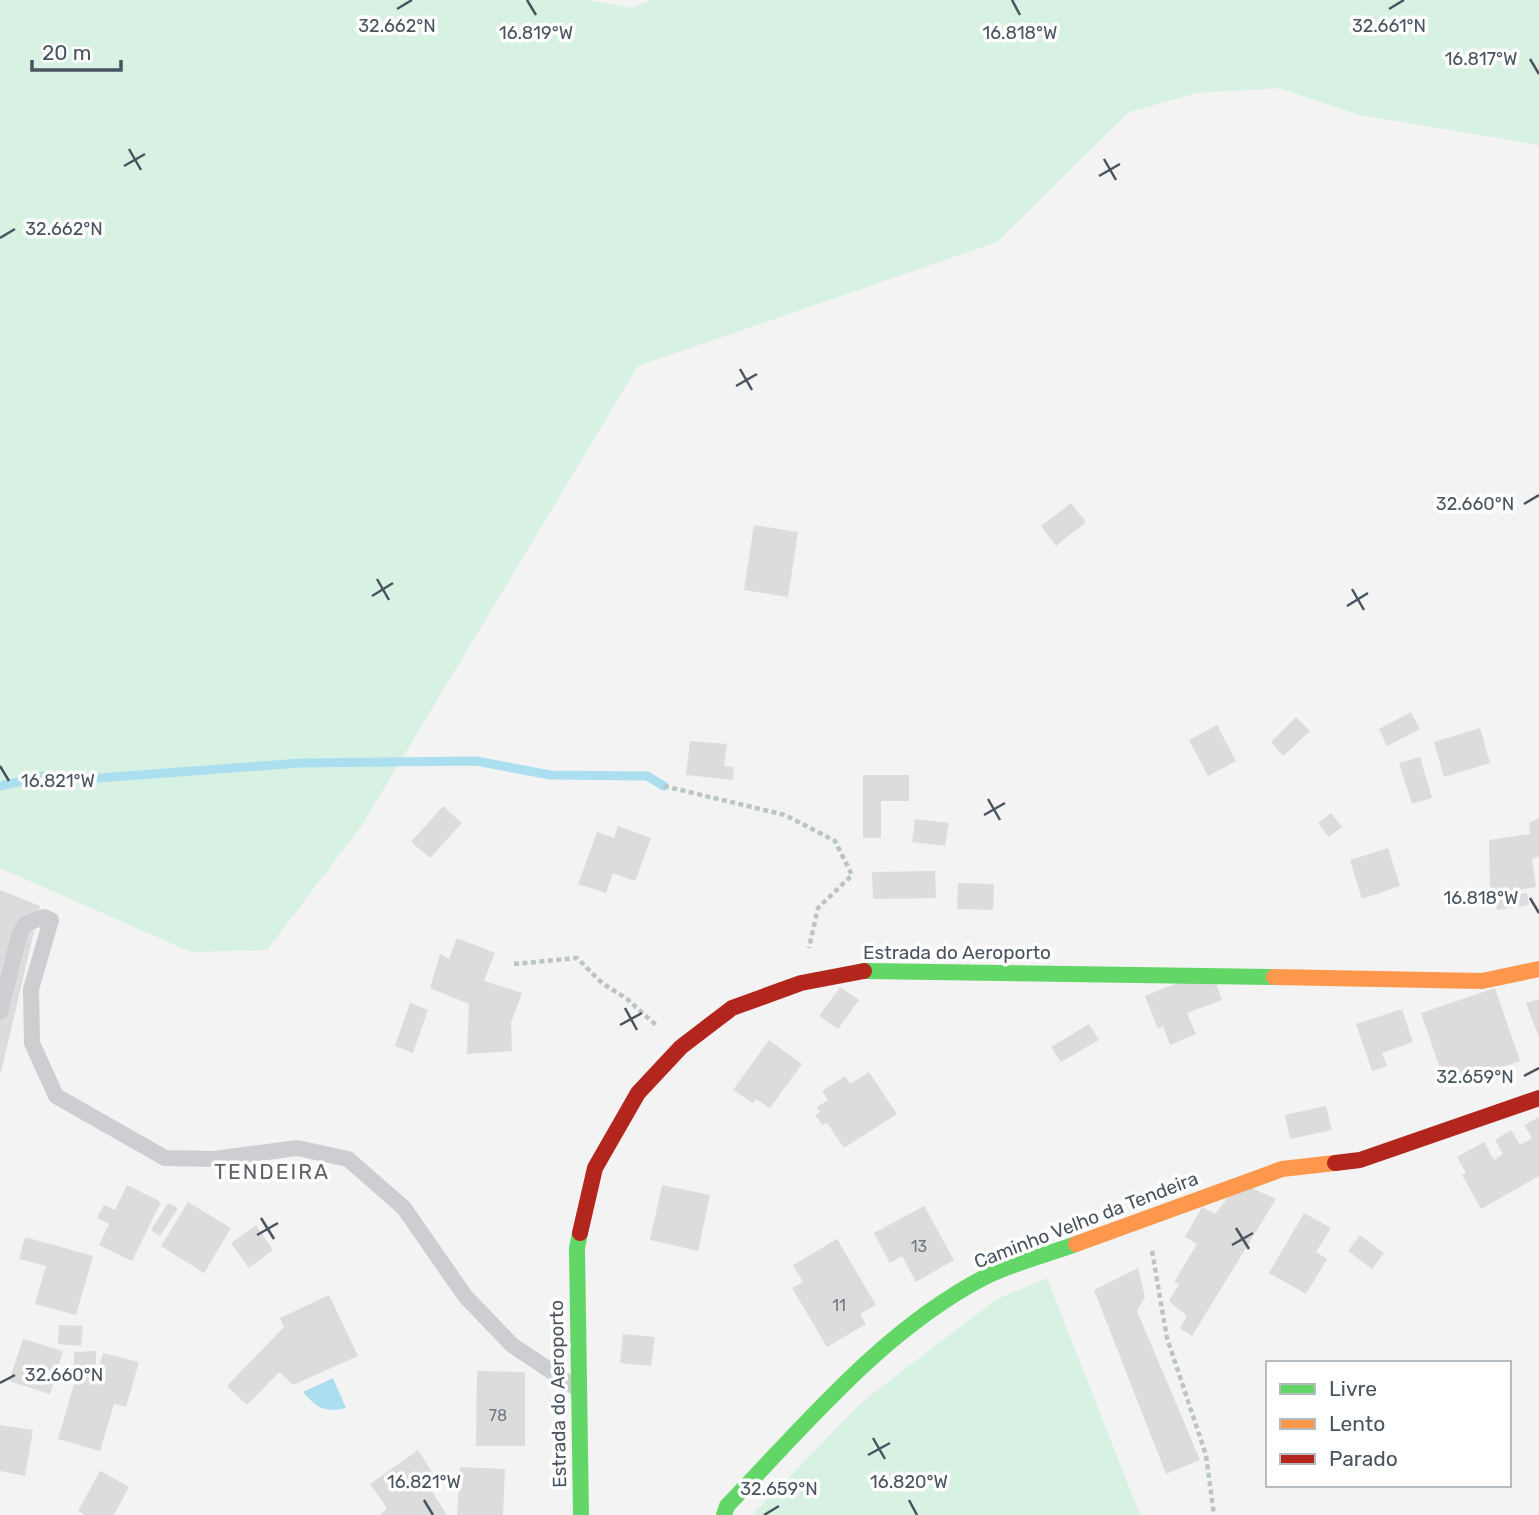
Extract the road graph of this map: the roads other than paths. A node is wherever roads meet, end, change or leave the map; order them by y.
1 (1539, 969) edge
2 (0, 1012) edge
3 (1539, 1098) edge
4 (577, 1389) junction
5 (581, 1515) edge
6 (724, 1515) edge

1 - 4 main road, Estrada do Aeroporto
2 - 4 lane
3 - 6 main road, Caminho Velho da Tendeira
4 - 5 main road, Estrada do Aeroporto

